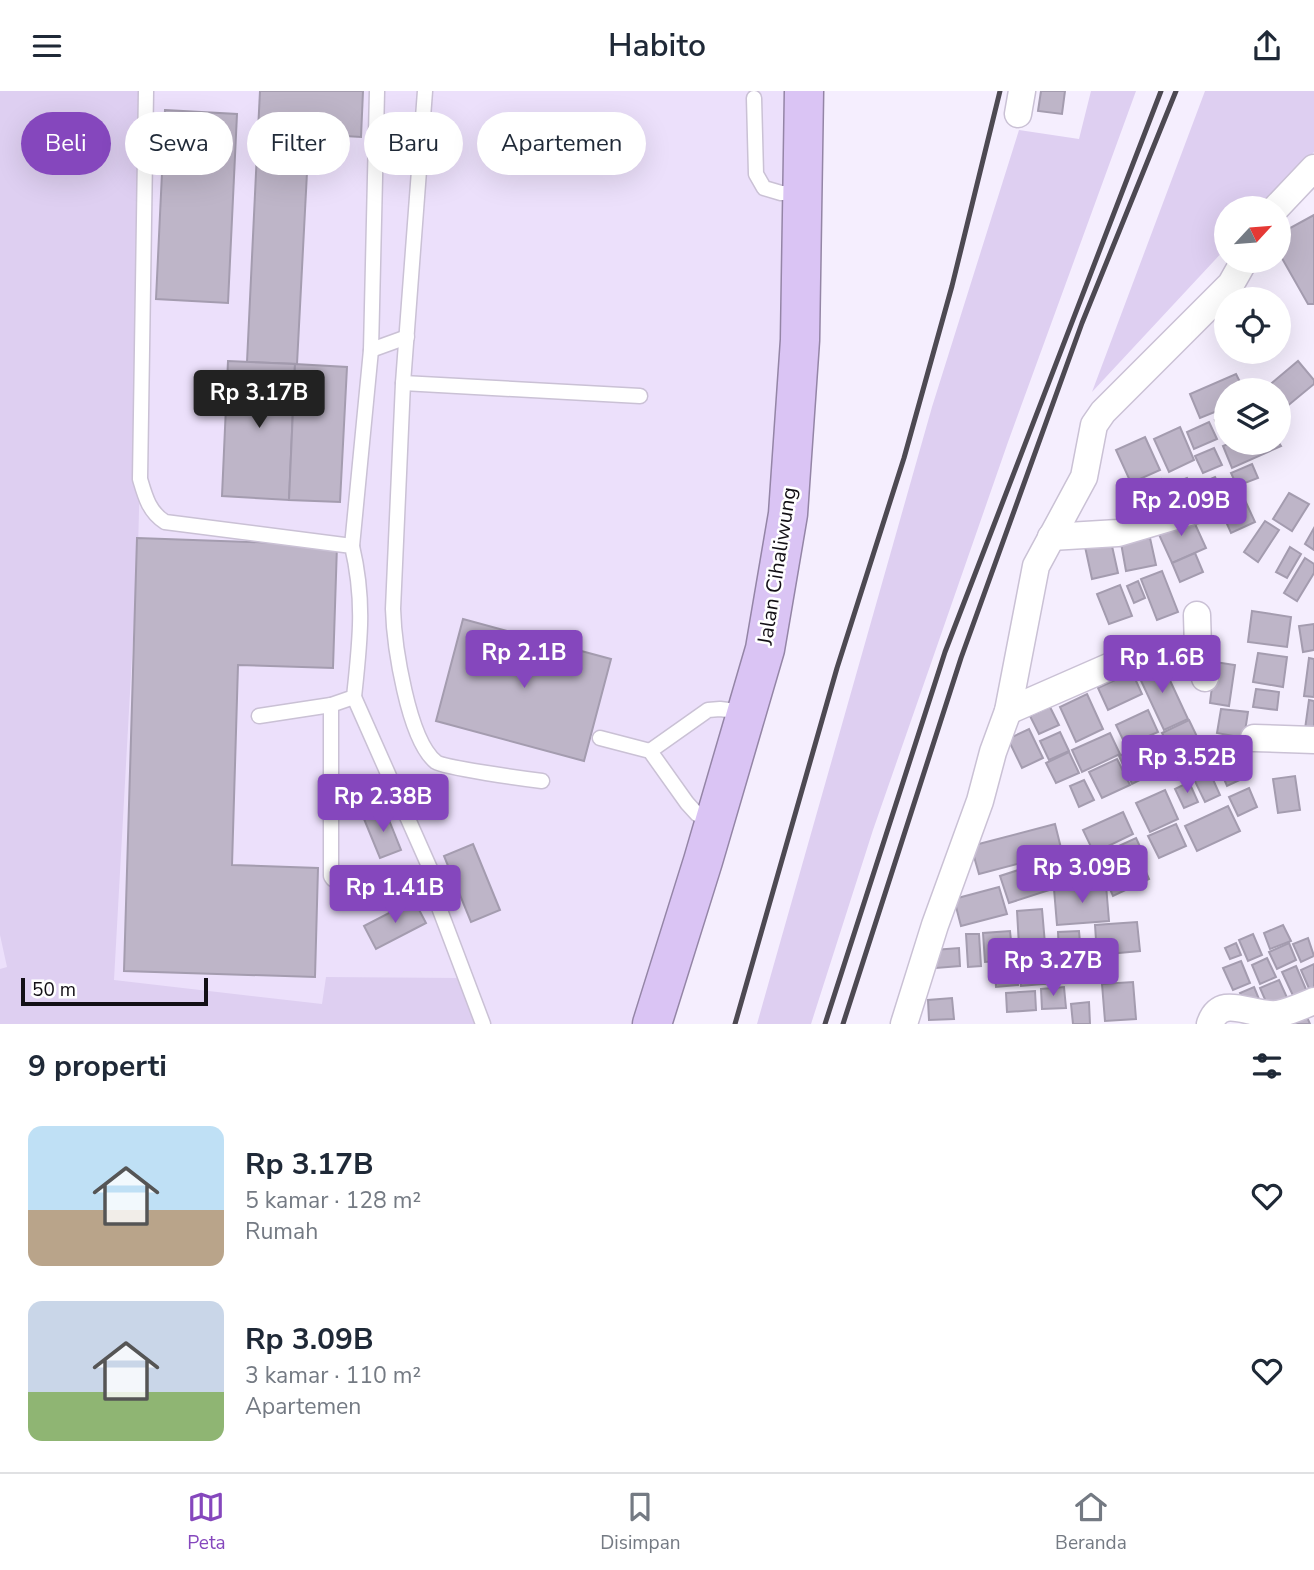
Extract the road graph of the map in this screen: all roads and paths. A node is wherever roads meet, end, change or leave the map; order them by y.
1 (146, 91) edge
2 (377, 91) edge
3 (425, 91) edge
4 (804, 91) edge
5 (754, 98) dead end
6 (1314, 168) edge
7 (802, 193) junction
8 (1287, 196) edge
9 (1237, 273) edge
10 (407, 337) junction
11 (370, 350) junction
12 (403, 383) junction
13 (640, 396) dead end
14 (1206, 507) dead end
15 (1051, 537) junction
16 (352, 546) junction
17 (1197, 615) dead end
18 (1198, 648) junction
19 (1205, 678) dead end
20 (354, 697) junction
21 (331, 705) junction
22 (1007, 711) junction
23 (746, 712) junction
24 (259, 716) dead end
25 (1254, 738) dead end
26 (600, 739) dead end
27 (1314, 740) edge
28 (650, 751) junction
29 (542, 781) dead end
30 (714, 821) junction
31 (429, 881) junction
32 (1314, 1001) edge
33 (483, 1024) edge
34 (652, 1024) edge
35 (904, 1024) edge
36 (1210, 1024) edge

1 - 16 lane
2 - 11 lane
3 - 10 lane
4 - 7 highway, Jalan Cihaliwung
5 - 7 lane
6 - 8 street
7 - 23 highway, Jalan Cihaliwung
9 - 15 street
10 - 11 lane
10 - 12 lane
11 - 16 lane
12 - 13 lane
12 - 29 lane
14 - 15 street
15 - 22 street
16 - 20 lane
17 - 18 street
18 - 19 street
18 - 22 street
20 - 21 lane
20 - 31 lane
21 - 24 lane
21 - 31 lane
22 - 35 street
23 - 28 lane
23 - 30 highway, Jalan Cihaliwung
25 - 27 street
26 - 28 lane
28 - 30 lane
30 - 34 highway, Jalan Cihaliwung
31 - 33 lane
32 - 36 street

